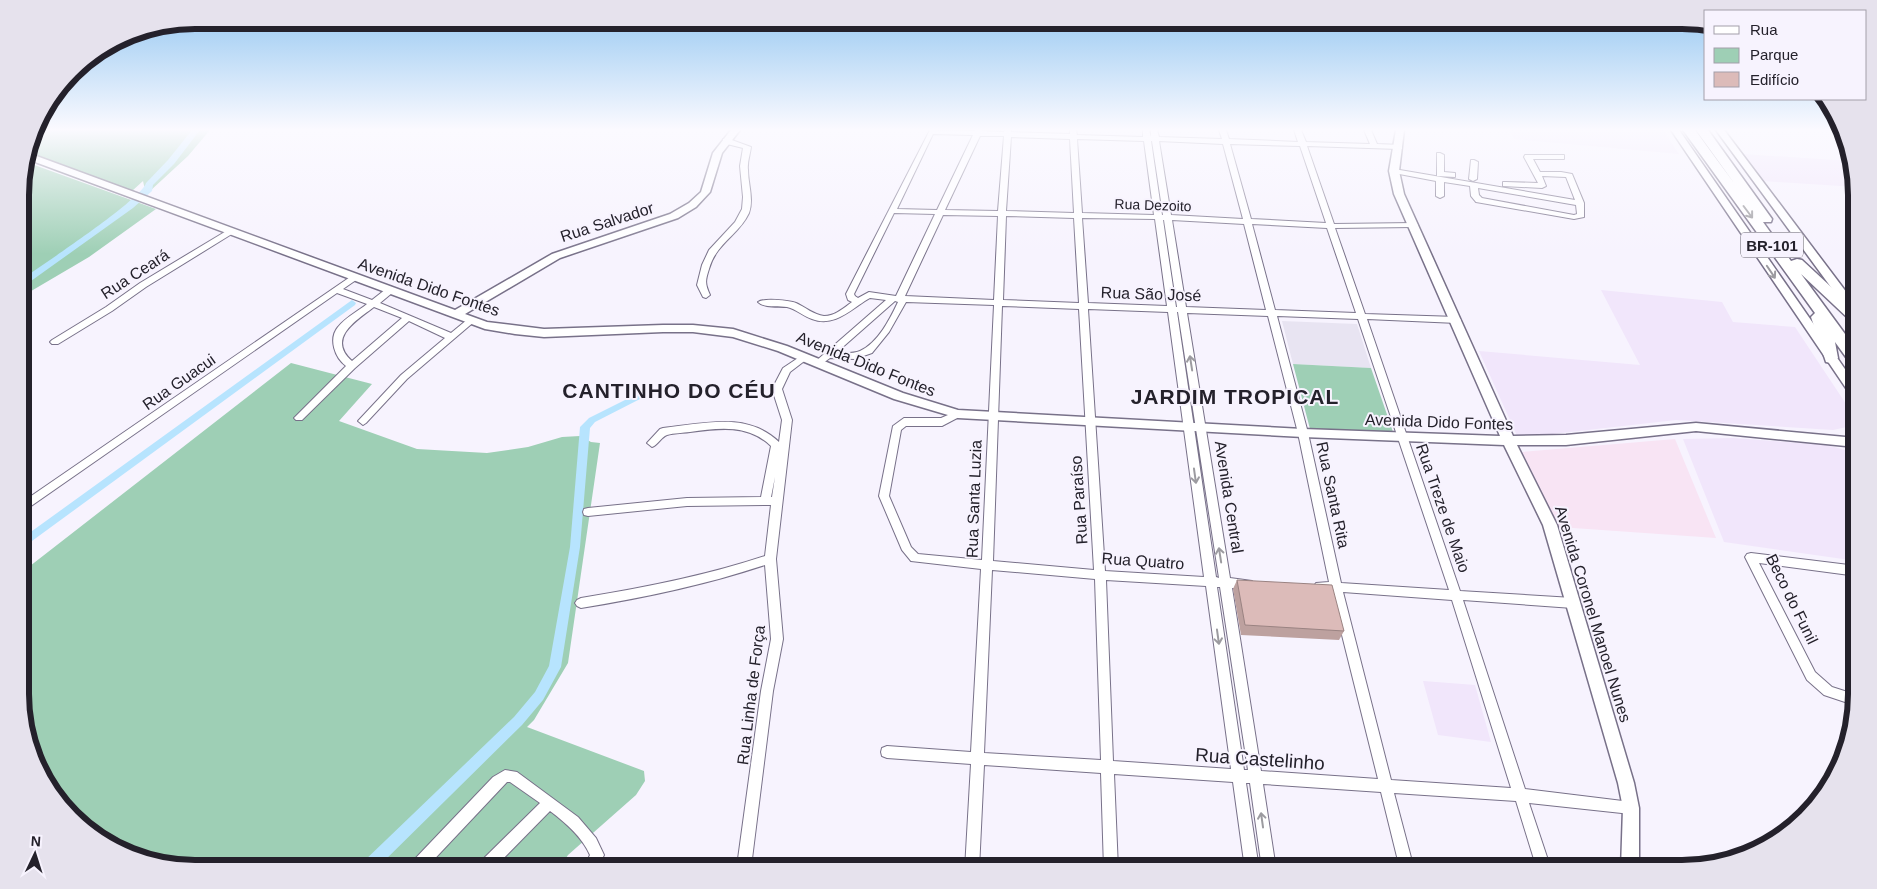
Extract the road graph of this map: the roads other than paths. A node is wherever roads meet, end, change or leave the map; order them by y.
1 (70, 171) edge
2 (712, 171) edge
3 (744, 171) edge
4 (912, 171) edge
5 (959, 171) edge
6 (1005, 171) edge
7 (1075, 171) edge
8 (1150, 171) edge
9 (1160, 171) edge
10 (1234, 171) edge
11 (1312, 171) edge
12 (1395, 171) edge
13 (1411, 171) edge
14 (1440, 171) edge
15 (1474, 171) edge
16 (1703, 171) edge
17 (1719, 171) edge
18 (1732, 171) edge
19 (1751, 171) edge
20 (1537, 174) joint
21 (1440, 176) junction
22 (1473, 182) junction
23 (1440, 196) dead end
24 (1580, 203) junction
25 (891, 211) junction
26 (938, 213) junction
27 (1002, 214) junction
28 (1078, 216) junction
29 (1157, 217) junction
30 (1167, 217) junction
31 (1248, 221) junction
32 (1414, 225) junction
33 (1331, 226) junction
34 (232, 232) junction
35 (1797, 262) junction
36 (353, 278) junction
37 (858, 278) junction
38 (338, 290) junction
39 (389, 291) junction
40 (706, 295) dead end
41 (869, 295) junction
42 (898, 299) junction
43 (858, 301) junction
44 (1848, 301) edge
45 (762, 302) dead end
46 (999, 303) junction
47 (1815, 303) junction
48 (373, 304) junction
49 (1086, 306) junction
50 (1172, 309) junction
51 (1182, 309) junction
52 (1848, 310) edge
53 (1272, 313) junction
54 (455, 315) junction
55 (408, 317) junction
56 (1362, 317) junction
57 (1457, 320) junction
58 (471, 321) junction
59 (1848, 331) edge
60 (452, 337) junction
61 (55, 342) dead end
62 (1848, 349) edge
63 (804, 357) junction
64 (1831, 358) junction
65 (824, 359) junction
66 (352, 366) junction
67 (1848, 382) edge
68 (958, 414) junction
69 (993, 417) junction
70 (299, 418) dead end
71 (363, 421) dead end
72 (1089, 421) junction
73 (1194, 428) junction
74 (1302, 433) junction
75 (1402, 438) junction
76 (1848, 440) edge
77 (1508, 441) junction
78 (652, 443) dead end
79 (771, 501) junction
80 (29, 503) edge
81 (588, 512) dead end
82 (770, 559) junction
83 (987, 566) junction
84 (1848, 570) edge
85 (1100, 574) junction
86 (1210, 581) junction
87 (1224, 582) junction
88 (1261, 584) edge
89 (1308, 586) edge
90 (1336, 587) junction
91 (1456, 595) junction
92 (581, 603) dead end
93 (1573, 603) junction
94 (1848, 698) edge
95 (887, 752) dead end
96 (976, 758) junction
97 (1106, 768) junction
98 (1239, 776) junction
99 (1256, 778) junction
100 (1387, 786) junction
101 (1519, 794) junction
102 (549, 803) junction
103 (1631, 808) junction
104 (423, 860) edge
105 (492, 860) edge
106 (594, 860) edge
107 (746, 860) edge
108 (972, 860) edge
109 (1111, 860) edge
110 (1251, 860) edge
111 (1268, 860) edge
112 (1405, 860) edge
113 (1541, 860) edge
114 (1630, 860) edge

1 - 34 street, Avenida Dido Fontes
2 - 54 street, Rua Salvador
3 - 40 street
4 - 25 street
5 - 26 street
6 - 27 street, Rua Santa Luzia
7 - 28 street, Rua Paraíso
8 - 29 street, Avenida Central
9 - 30 street, Avenida Central
10 - 31 street, Rua Santa Rita
11 - 33 street, Rua Treze de Maio
12 - 32 street, Avenida Coronel Manoel Nunes
13 - 21 street
14 - 21 street
15 - 22 street
16 -> 64 street
17 -> 47 main road, BR-101
18 - 35 main road, BR-101
19 - 44 street
20 - 22 street
20 - 24 street
21 - 22 street
21 - 23 street
22 - 24 street
22 - 24 street
25 - 26 street, Rua Dezoito
25 - 37 street
26 - 27 street, Rua Dezoito
26 - 42 street
27 - 28 street, Rua Dezoito
27 - 46 street, Rua Santa Luzia
28 - 29 street, Rua Dezoito
28 - 49 street, Rua Paraíso
29 - 30 street, Rua Dezoito
29 - 50 street, Avenida Central
30 - 31 street, Rua Dezoito
30 - 51 street, Avenida Central
31 - 33 street, Rua Dezoito
31 - 53 street, Rua Santa Rita
32 - 33 street, Rua Dezoito
32 - 57 street, Avenida Coronel Manoel Nunes
33 - 56 street, Rua Treze de Maio
34 - 36 street, Avenida Dido Fontes
34 - 61 street, Rua Ceará
35 - 52 main road
35 - 59 main road, BR-101
36 - 38 street, Rua Guacui
36 - 39 street, Avenida Dido Fontes
37 - 41 street
37 - 43 street
38 - 48 street
38 - 80 street, Rua Guacui
39 - 48 street
39 - 54 street, Avenida Dido Fontes
41 - 42 street, Rua São José
41 - 43 street
42 - 46 street, Rua São José
42 - 65 street
42 - 65 street
43 - 45 street
46 - 49 street, Rua São José
46 - 69 street, Rua Santa Luzia
47 - 62 main road, BR-101
47 - 64 main road
48 - 55 street
48 - 66 street
49 - 50 street, Rua São José
49 - 72 street, Rua Paraíso
50 - 51 street, Rua São José
50 - 73 street, Avenida Central
51 - 53 street, Rua São José
73 -> 51 street, Avenida Central
53 - 56 street, Rua São José
53 - 74 street, Rua Santa Rita
54 - 58 street, Avenida Dido Fontes
55 - 60 street
55 - 66 street
56 - 57 street, Rua São José
56 - 75 street, Rua Treze de Maio
57 - 77 street, Avenida Coronel Manoel Nunes
58 - 60 street
58 - 63 street, Avenida Dido Fontes
60 - 71 street
63 - 65 street, Avenida Dido Fontes
63 - 79 street, Rua Linha de Força
64 - 67 street
65 - 68 street, Avenida Dido Fontes
66 - 70 street
68 - 69 street, Avenida Dido Fontes
68 - 83 street, Rua Quatro
69 - 72 street, Avenida Dido Fontes
69 - 83 street, Rua Santa Luzia
72 - 73 street, Avenida Dido Fontes
72 - 85 street, Rua Paraíso
73 - 74 street, Avenida Dido Fontes
73 -> 86 street, Avenida Central
87 -> 73 street, Avenida Central
74 - 75 street, Avenida Dido Fontes
74 - 90 street, Rua Santa Rita
75 - 77 street, Avenida Dido Fontes
75 - 91 street, Rua Treze de Maio
76 - 77 street, Avenida Dido Fontes
77 - 93 street, Avenida Coronel Manoel Nunes
78 - 79 street
79 - 81 street
79 - 82 street, Rua Linha de Força
82 - 92 street
82 - 107 street, Rua Linha de Força
83 - 85 street, Rua Quatro
83 - 96 street, Rua Santa Luzia
84 - 94 street, Beco do Funil
85 - 86 street, Rua Quatro
85 - 97 street, Rua Paraíso
86 - 87 street, Rua Quatro
86 -> 98 street, Avenida Central
87 - 88 street, Rua Quatro
87 - 99 street, Avenida Central
89 - 90 street
90 - 91 street
90 - 100 street, Rua Santa Rita
91 - 93 street
91 - 101 street, Rua Treze de Maio
93 - 103 street, Avenida Coronel Manoel Nunes
95 - 96 street, Rua Castelinho
96 - 97 street, Rua Castelinho
96 - 108 street, Rua Santa Luzia
97 - 98 street, Rua Castelinho
97 - 109 street, Rua Paraíso
98 - 99 street, Rua Castelinho
98 - 110 street, Avenida Central
99 - 100 street, Rua Castelinho
111 -> 99 street, Avenida Central
100 - 101 street, Rua Castelinho
100 - 112 street, Rua Santa Rita
101 - 103 street, Rua Castelinho
101 - 113 street, Rua Treze de Maio
102 - 104 street
102 - 105 street
102 - 106 street
103 - 114 street, Avenida Coronel Manoel Nunes

